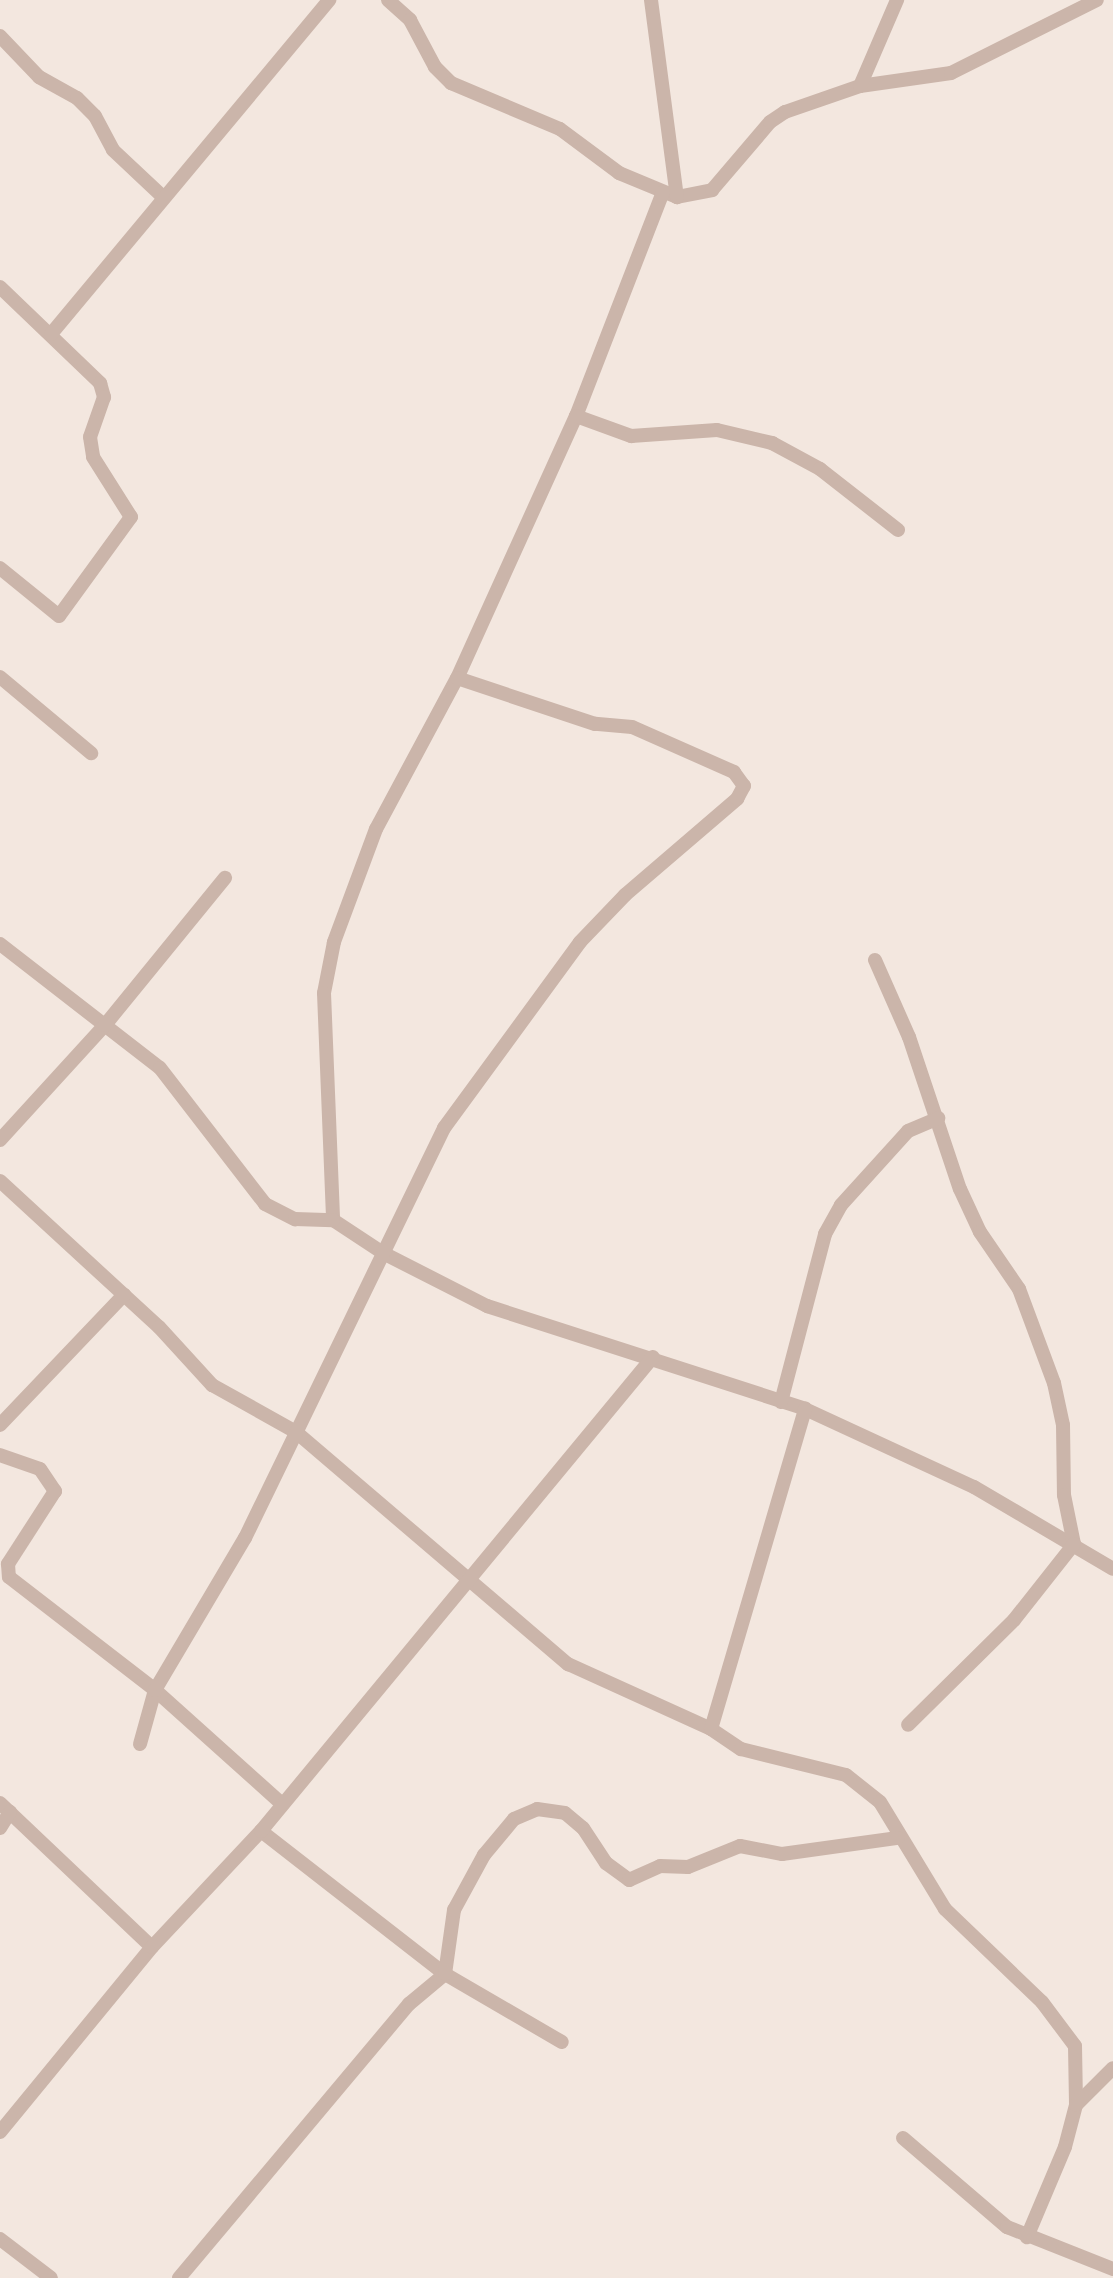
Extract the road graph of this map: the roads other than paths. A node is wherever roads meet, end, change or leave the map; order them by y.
1 (329, 0) edge
2 (388, 0) edge
3 (651, 0) edge
4 (897, 0) edge
5 (1097, 0) edge
6 (0, 36) edge
7 (860, 86) junction
8 (663, 192) junction
9 (162, 196) junction
10 (677, 197) junction
11 (0, 287) edge
12 (51, 334) junction
13 (576, 416) junction
14 (898, 530) dead end
15 (0, 568) edge
16 (0, 677) edge
17 (457, 678) junction
18 (91, 753) dead end
19 (225, 878) dead end
20 (0, 944) edge
21 (875, 960) dead end
22 (105, 1025) junction
23 (938, 1118) junction
24 (0, 1140) edge
25 (0, 1181) edge
26 (333, 1220) junction
27 (383, 1253) junction
28 (124, 1295) junction
29 (653, 1357) junction
30 (781, 1402) junction
31 (805, 1409) junction
32 (0, 1425) edge
33 (296, 1432) junction
34 (0, 1455) edge
35 (1074, 1544) junction
36 (1113, 1569) edge
37 (473, 1578) junction
38 (155, 1690) junction
39 (908, 1725) dead end
40 (711, 1729) junction
41 (140, 1744) dead end
42 (282, 1804) junction
43 (5, 1808) edge
44 (0, 1828) edge
45 (261, 1831) junction
46 (898, 1838) junction
47 (152, 1947) junction
48 (445, 1974) junction
49 (562, 2042) dead end
50 (1113, 2068) edge
51 (1076, 2105) junction
52 (0, 2132) edge
53 (903, 2138) dead end
54 (1027, 2237) junction
55 (0, 2239) edge
56 (1113, 2269) edge
57 (51, 2278) edge
58 (179, 2278) edge

1 - 9 street
2 - 8 street
3 - 10 street
4 - 7 street
5 - 7 street
6 - 9 street
7 - 10 street
8 - 10 street
8 - 13 street
9 - 12 street
11 - 12 street
12 - 15 street
13 - 14 street
13 - 17 street
16 - 18 street
17 - 26 street
17 - 27 street
19 - 22 street
20 - 22 street
21 - 23 street
22 - 24 street
22 - 26 street
23 - 30 street
23 - 35 street
25 - 28 street
26 - 27 street
27 - 29 street
27 - 33 street
28 - 32 street
28 - 33 street
29 - 30 street
29 - 37 street
30 - 31 street
31 - 35 street
31 - 40 street
33 - 37 street
33 - 38 street
34 - 38 street
35 - 36 street
35 - 39 street
37 - 40 street
37 - 42 street
38 - 41 street
38 - 42 street
40 - 46 street
42 - 45 street
43 - 44 street
43 - 47 street
45 - 47 street
45 - 48 street
46 - 48 street
46 - 51 street
47 - 52 street
48 - 49 street
48 - 58 street
50 - 51 street
51 - 54 street
53 - 54 street
54 - 56 street
55 - 57 street

